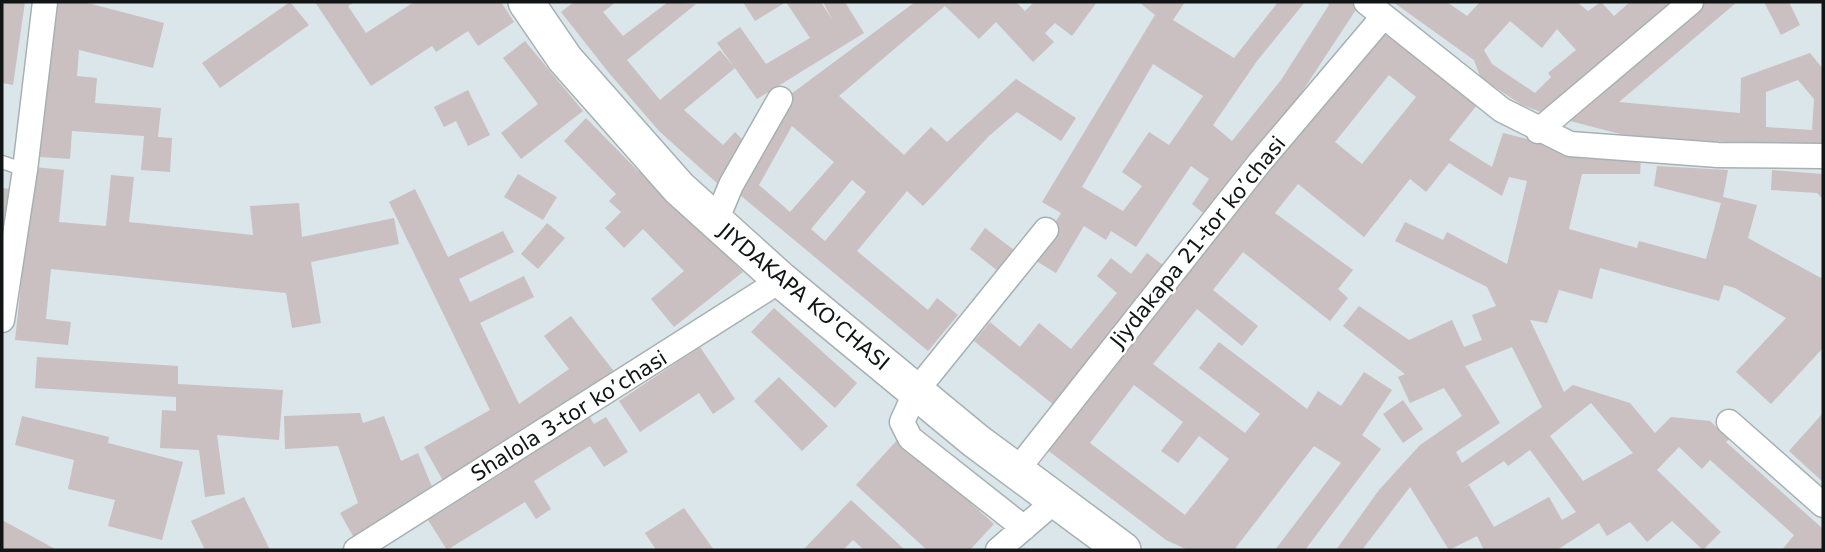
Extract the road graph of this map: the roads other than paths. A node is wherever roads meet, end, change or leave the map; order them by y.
1 (45, 2) edge
2 (526, 2) edge
3 (1690, 2) edge
4 (1375, 9) edge
5 (780, 99) dead end
6 (1538, 131) junction
7 (1823, 156) edge
8 (2, 162) edge
9 (25, 170) junction
10 (716, 221) junction
11 (1046, 230) dead end
12 (781, 281) junction
13 (2, 320) edge
14 (916, 391) junction
15 (1729, 422) dead end
16 (1017, 470) junction
17 (1055, 501) junction
18 (1823, 505) edge
19 (1024, 528) junction
20 (1114, 548) edge
21 (356, 550) edge
22 (998, 550) edge

1 - 9 street
2 - 10 street, JIYDAKAPA KO'CHASI
3 - 6 street
4 - 6 street
4 - 16 street, Jiydakapa 21-tor koʼchasi
5 - 10 street
6 - 7 street
8 - 9 lane
9 - 13 street
10 - 12 street, JIYDAKAPA KO'CHASI
11 - 14 street
12 - 14 street, JIYDAKAPA KO'CHASI
12 - 21 street, Shalola 3-tor koʼchasi
14 - 16 street, JIYDAKAPA KO'CHASI
14 - 19 street
15 - 18 street
16 - 17 street, JIYDAKAPA KO'CHASI
17 - 19 street
17 - 20 street, JIYDAKAPA KO'CHASI
19 - 22 street

